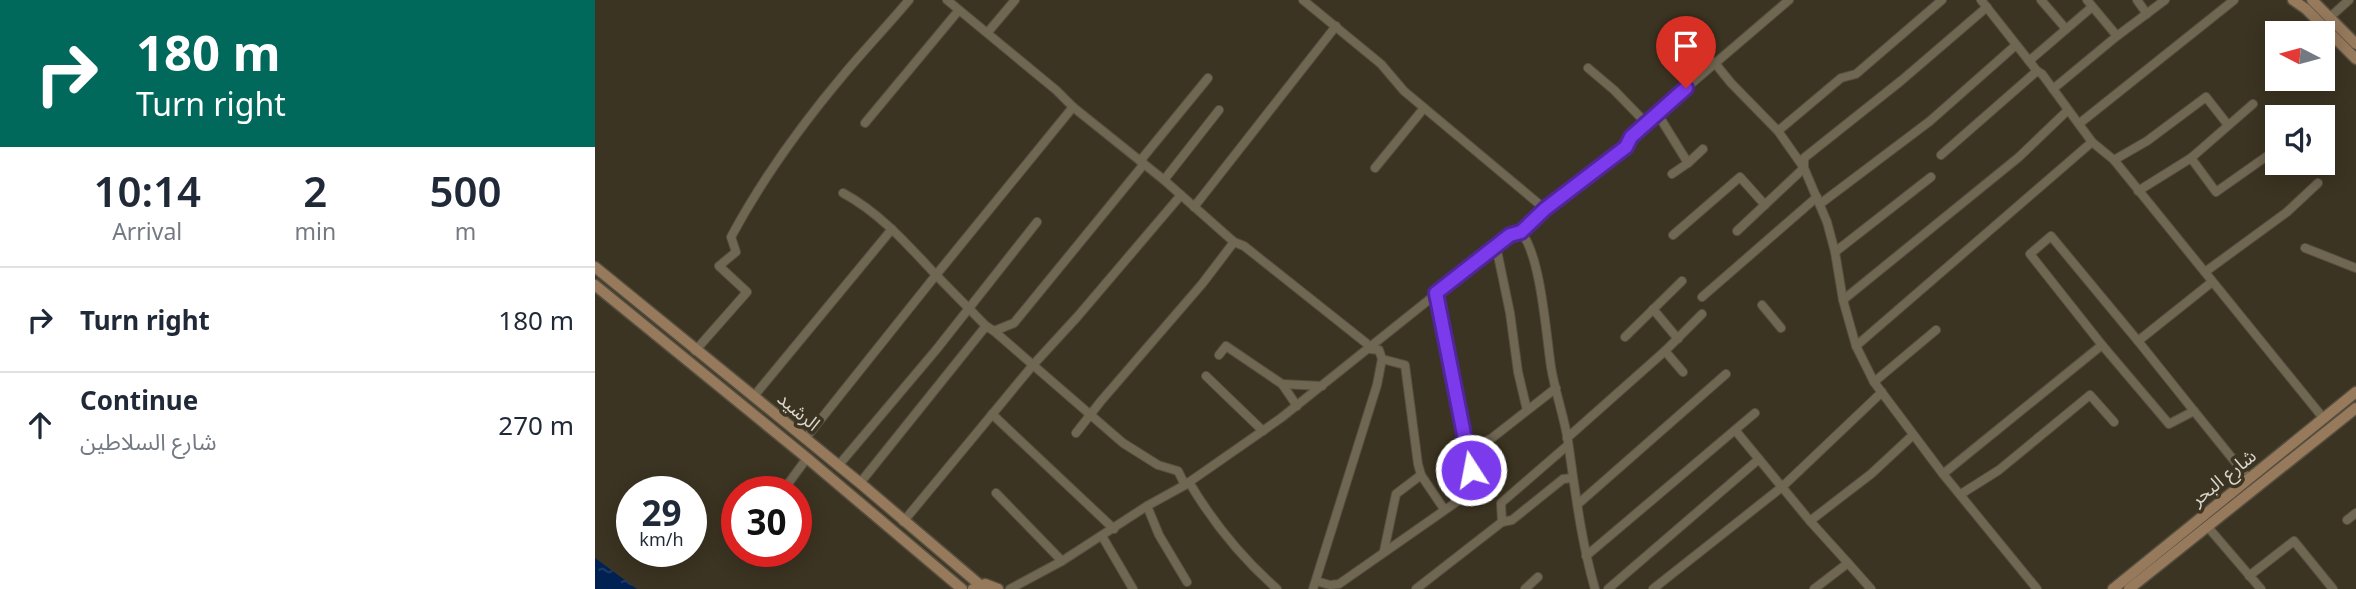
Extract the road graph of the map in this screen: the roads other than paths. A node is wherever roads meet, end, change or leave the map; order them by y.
1 (909, 0) edge
2 (1015, 0) edge
3 (1303, 0) edge
4 (1789, 0) edge
5 (1941, 0) edge
6 (2041, 0) edge
7 (2137, 0) edge
8 (2165, 0) edge
9 (2234, 0) edge
10 (2293, 0) edge
11 (2312, 0) edge
12 (2349, 0) edge
13 (954, 4) edge
14 (1984, 4) edge
15 (2090, 4) edge
16 (2147, 13) junction
17 (2329, 18) junction
18 (1336, 26) junction
19 (2066, 29) junction
20 (988, 32) junction
21 (2117, 36) junction
22 (2356, 44) edge
23 (2016, 45) junction
24 (2356, 59) edge
25 (2029, 61) junction
26 (1714, 62) junction
27 (1588, 68) dead end
28 (2037, 72) junction
29 (1208, 78) dead end
30 (2053, 89) junction
31 (2253, 104) dead end
32 (1073, 107) junction
33 (1424, 108) junction
34 (1219, 110) dead end
35 (2068, 110) junction
36 (1657, 113) junction
37 (865, 122) dead end
38 (2080, 123) junction
39 (1647, 124) junction
40 (2228, 125) junction
41 (1778, 131) junction
42 (2092, 142) junction
43 (1703, 149) dead end
44 (1941, 155) dead end
45 (2265, 157) edge
46 (2191, 158) junction
47 (2113, 160) junction
48 (1142, 163) junction
49 (1688, 163) junction
50 (1375, 168) dead end
51 (1804, 168) junction
52 (1672, 174) dead end
53 (1931, 177) dead end
54 (1164, 180) junction
55 (2318, 183) dead end
56 (2138, 191) junction
57 (843, 192) dead end
58 (1181, 195) junction
59 (1818, 201) junction
60 (1765, 205) junction
61 (1194, 207) junction
62 (1545, 209) junction
63 (1037, 222) dead end
64 (892, 229) junction
65 (1737, 231) dead end
66 (1521, 232) junction
67 (1673, 235) dead end
68 (1234, 242) junction
69 (1496, 246) junction
70 (2305, 248) dead end
71 (1835, 252) junction
72 (595, 267) edge
73 (2356, 268) edge
74 (2205, 272) junction
75 (936, 275) junction
76 (1682, 281) dead end
77 (2212, 282) junction
78 (595, 285) edge
79 (1436, 293) junction
80 (1702, 297) dead end
81 (1843, 300) junction
82 (1762, 304) dead end
83 (968, 307) junction
84 (1653, 309) junction
85 (1702, 314) dead end
86 (1014, 323) junction
87 (986, 326) junction
88 (1781, 327) dead end
89 (1936, 330) dead end
90 (994, 331) junction
91 (1625, 337) dead end
92 (1678, 339) junction
93 (2138, 341) junction
94 (2102, 345) junction
95 (1856, 346) junction
96 (1014, 348) junction
97 (1370, 349) junction
98 (695, 351) junction
99 (1665, 351) junction
100 (1219, 355) dead end
101 (1381, 359) junction
102 (1033, 365) junction
103 (1683, 372) dead end
104 (1726, 374) dead end
105 (1206, 376) dead end
106 (1874, 382) junction
107 (1282, 384) junction
108 (1322, 386) junction
109 (1556, 388) junction
110 (1882, 392) junction
111 (2356, 392) edge
112 (754, 397) junction
113 (1297, 406) junction
114 (2356, 408) edge
115 (1527, 410) junction
116 (2194, 411) junction
117 (1755, 413) dead end
118 (992, 414) junction
119 (1092, 414) junction
120 (2324, 419) junction
121 (2114, 422) dead end
122 (1735, 430) junction
123 (1263, 431) junction
124 (1076, 433) dead end
125 (1913, 435) junction
126 (805, 439) junction
127 (1568, 442) junction
128 (1468, 450) junction
129 (807, 458) junction
130 (1759, 459) junction
131 (838, 466) junction
132 (1943, 474) junction
133 (1421, 475) junction
134 (794, 476) edge
135 (1573, 478) junction
136 (2249, 479) junction
137 (860, 483) junction
138 (1187, 483) junction
139 (1782, 487) junction
140 (996, 493) dead end
141 (1961, 494) junction
142 (1578, 504) junction
143 (1147, 506) junction
144 (1444, 509) junction
145 (2356, 513) edge
146 (2347, 520) dead end
147 (1810, 521) junction
148 (903, 522) junction
149 (1502, 522) junction
150 (2207, 526) junction
151 (1114, 529) junction
152 (1102, 536) junction
153 (1384, 551) junction
154 (1586, 556) junction
155 (1062, 561) junction
156 (1848, 563) junction
157 (2249, 576) junction
158 (1538, 578) dead end
159 (1187, 582) dead end
160 (1314, 585) edge
161 (977, 587) edge
162 (962, 589) edge
163 (998, 589) edge
164 (1010, 589) edge
165 (1133, 589) edge
166 (1277, 589) edge
167 (1416, 589) edge
168 (1525, 589) edge
169 (1595, 589) edge
170 (1608, 589) edge
171 (1653, 589) edge
172 (1814, 589) edge
173 (1871, 589) edge
174 (2037, 589) edge
175 (2113, 589) edge
176 (2129, 589) edge
177 (2261, 589) edge
178 (2333, 589) edge

1 - 98 street
2 - 20 street
3 - 18 street
4 - 26 street
5 - 41 street
6 - 19 street
7 - 16 street
8 - 16 street
9 - 38 street
10 - 24 main road
11 - 17 main road
12 - 17 street
13 - 20 street
13 - 37 street
14 - 23 street
14 - 51 street
15 - 19 street
15 - 21 street
16 - 21 street
17 - 22 main road
18 - 33 street
18 - 61 street
19 - 25 street
20 - 32 street
21 - 30 street
23 - 25 street
23 - 59 street
25 - 28 street
26 - 36 street
26 - 41 street
27 - 39 street
28 - 30 street
28 - 44 street
29 - 48 street
30 - 35 street
31 - 40 street
32 - 48 street
32 - 75 street
33 - 50 street
33 - 62 street
34 - 54 street
35 - 38 street
35 - 81 street
36 - 39 street
36 - 49 street
38 - 42 street
39 - 62 street
40 - 46 street
40 - 47 street
41 - 51 street
42 - 47 street
42 - 95 street
43 - 49 street
45 - 46 street
46 - 56 street
47 - 56 street
48 - 54 street
48 - 86 street
49 - 52 street
51 - 59 street
51 - 60 street
53 - 71 street
54 - 58 street
55 - 74 street
56 - 74 street
57 - 64 street
58 - 61 street
58 - 102 street
59 - 71 street
59 - 80 street
60 - 65 street
60 - 67 street
61 - 68 street
62 - 66 street
63 - 83 street
64 - 75 street
64 - 112 street
66 - 69 street
66 - 109 street
68 - 97 street
68 - 119 street
69 - 79 street
69 - 115 street
70 - 73 street
71 - 81 street
72 - 98 main road, الرشيد
74 - 77 street
75 - 83 street
75 - 126 street
76 - 84 street
77 - 93 street
77 - 120 street
78 - 129 main road, الرشيد
79 - 97 street
79 - 128 street
81 - 95 street
82 - 88 street
83 - 87 street
83 - 131 street
84 - 91 street
84 - 92 street
85 - 92 street
86 - 90 street
86 - 96 street
87 - 90 street
87 - 137 street
89 - 106 street
90 - 96 street
92 - 99 street
93 - 94 street
93 - 116 street
94 - 116 street
94 - 132 street
95 - 106 street
96 - 102 street
97 - 101 street
97 - 108 street
98 - 112 main road, الرشيد
99 - 103 street
99 - 127 street
100 - 107 street
101 - 133 street
101 - 160 street
102 - 118 street
102 - 119 street
104 - 142 street
105 - 123 street
106 - 110 street
107 - 108 street
107 - 113 street
108 - 113 street
109 - 115 street
109 - 127 street
110 - 125 street
110 - 139 street
111 - 120 main road, شارع البحر
112 - 126 main road, الرشيد
113 - 123 street
114 - 150 main road, شارع البحر
115 - 128 street
116 - 136 street
117 - 122 street
118 - 148 street
118 - 151 street
119 - 124 street
119 - 138 street
120 - 136 main road, شارع البحر
121 - 141 street
122 - 130 street
122 - 154 street
123 - 138 street
125 - 132 street
125 - 147 street
126 - 131 main road, الرشيد
127 - 135 street
127 - 149 street
128 - 144 street
129 - 134 street
129 - 162 main road, الرشيد
130 - 139 street
130 - 170 street
131 - 137 main road, الرشيد
132 - 141 street
133 - 144 street
133 - 153 street
135 - 142 street
135 - 149 street
136 - 175 main road, شارع البحر
137 - 148 main road, الرشيد
138 - 143 street
138 - 166 street
139 - 147 street
139 - 171 street
140 - 155 street
141 - 174 street
142 - 154 street
143 - 151 street
143 - 159 street
144 - 153 street
145 - 146 street
147 - 156 street
148 - 161 main road, الرشيد
149 - 167 street
150 - 157 street
150 - 176 main road, شارع البحر
151 - 152 street
152 - 155 street
152 - 165 street
153 - 160 street
154 - 169 street
155 - 164 street
156 - 172 street
156 - 173 street
157 - 177 street
157 - 178 street
158 - 168 street
161 - 163 main road

